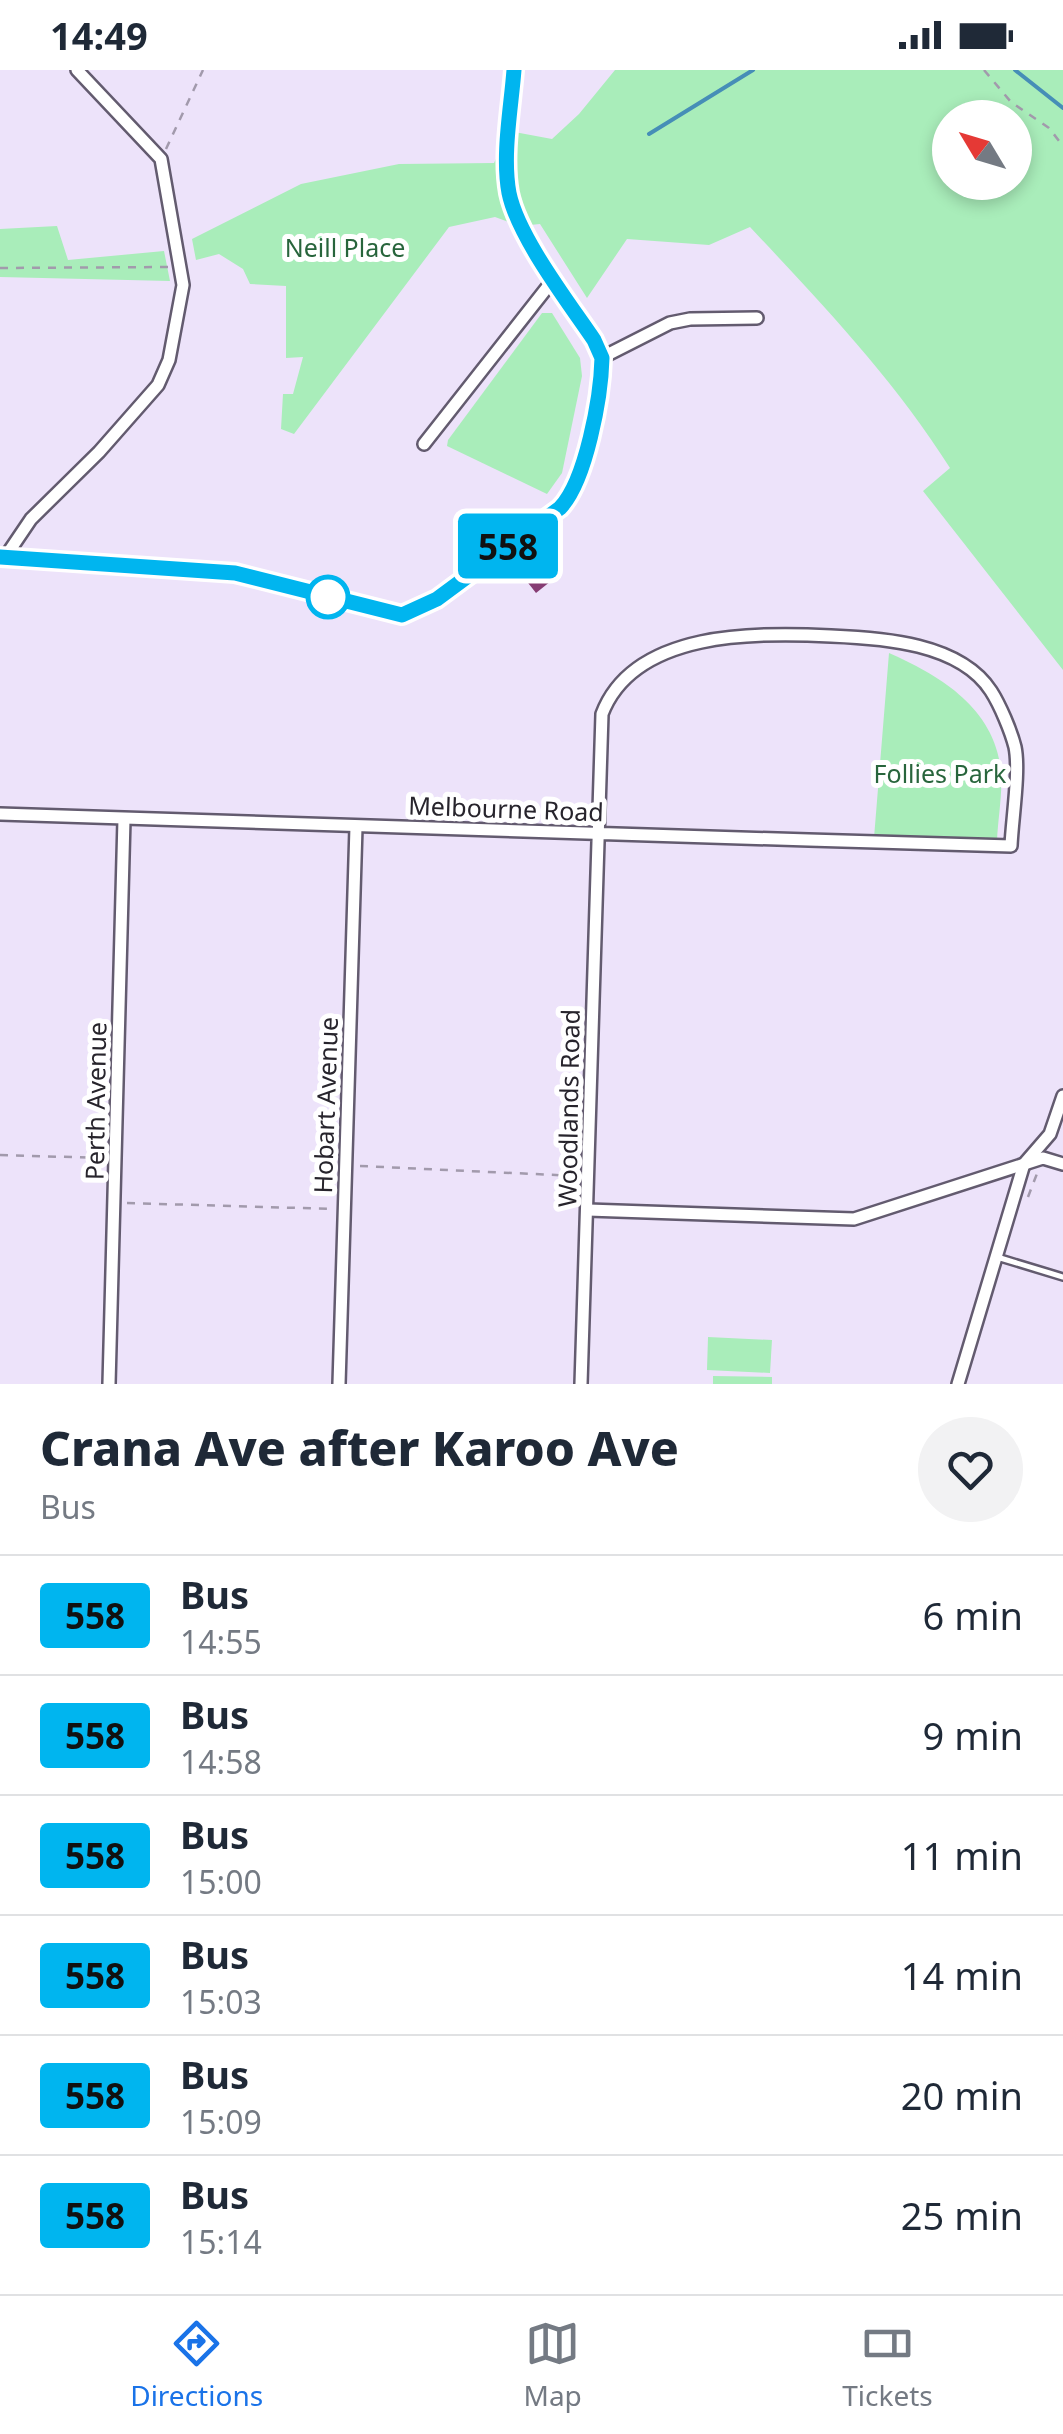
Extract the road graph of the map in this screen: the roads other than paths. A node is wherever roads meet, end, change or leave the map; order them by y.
1 (77, 70) edge
2 (510, 71) edge
3 (553, 280) junction
4 (757, 318) dead end
5 (602, 358) junction
6 (424, 444) dead end
7 (3, 556) edge
8 (0, 814) edge
9 (124, 819) junction
10 (356, 826) junction
11 (596, 833) junction
12 (1012, 846) joint
13 (1063, 1096) edge
14 (1024, 1164) junction
15 (1063, 1164) edge
16 (588, 1210) junction
17 (998, 1257) junction
18 (1063, 1277) edge
19 (109, 1384) edge
20 (339, 1384) edge
21 (581, 1384) edge
22 (958, 1384) edge

1 - 7 street
2 - 3 street
3 - 5 street
3 - 6 street
4 - 5 street
5 - 7 street
8 - 9 street, Melbourne Road
9 - 10 street, Melbourne Road
9 - 19 street, Perth Avenue
10 - 11 street, Melbourne Road
10 - 20 street, Hobart Avenue
11 - 12 street, Melbourne Road
11 - 12 street, Woodlands Road
11 - 16 street, Woodlands Road
13 - 14 street
14 - 15 street
14 - 16 street
14 - 17 street
16 - 21 street, Woodlands Road
17 - 18 lane
17 - 22 street

